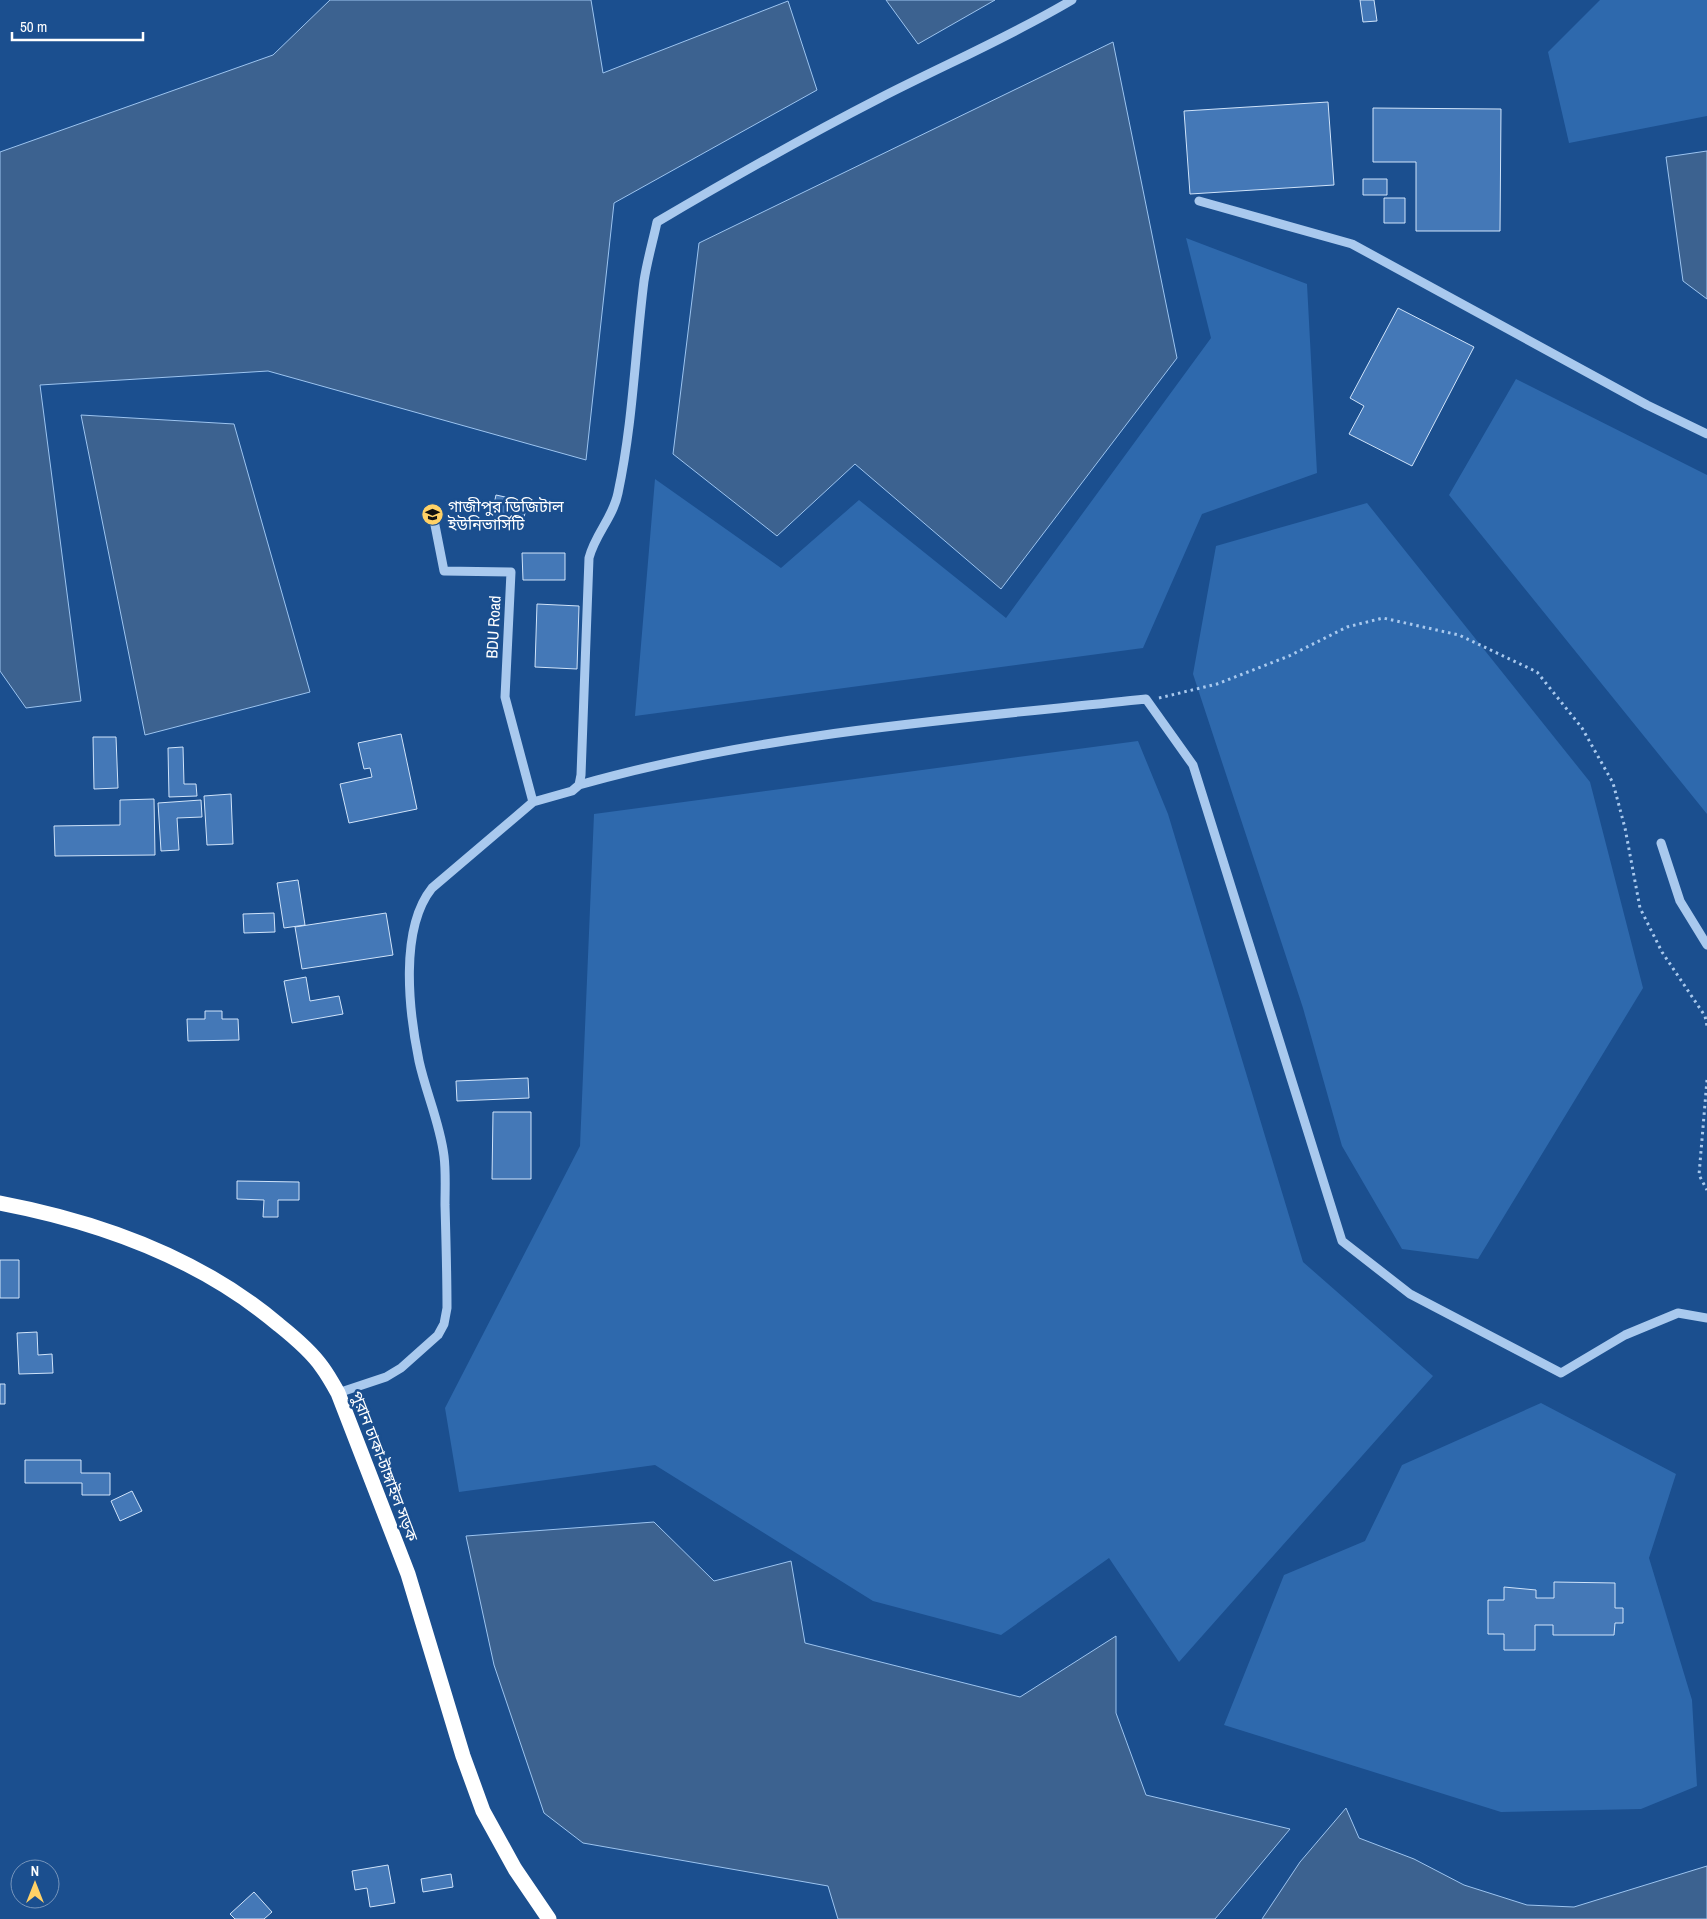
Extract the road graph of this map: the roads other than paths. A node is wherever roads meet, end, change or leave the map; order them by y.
1 (1072, 0) edge
2 (1199, 201) dead end
3 (1707, 434) edge
4 (433, 515) dead end
5 (579, 785) junction
6 (533, 802) junction
7 (1661, 843) dead end
8 (1707, 945) edge
9 (0, 1204) edge
10 (1707, 1318) edge
11 (338, 1393) junction
12 (549, 1919) edge

1 - 5 street
2 - 3 street
4 - 6 street, BDU Road
5 - 6 street
5 - 10 street
6 - 11 street
7 - 8 street
9 - 11 highway, পুরান ঢাকা-টাঙ্গাইল সড়ক
11 - 12 highway, পুরান ঢাকা-টাঙ্গাইল সড়ক

